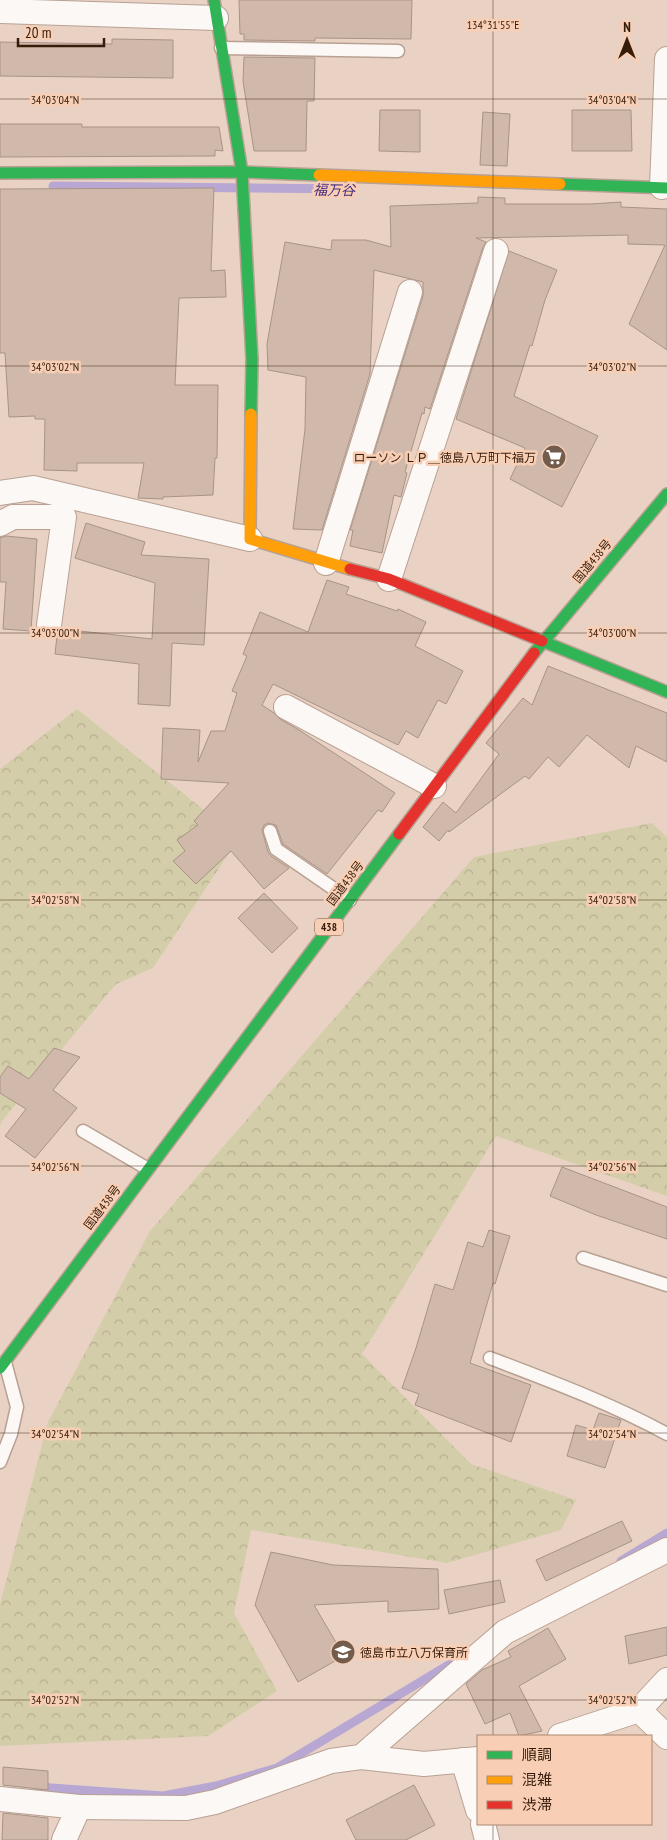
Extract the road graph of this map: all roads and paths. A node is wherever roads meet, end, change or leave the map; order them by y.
1 (215, 9) edge
2 (0, 11) edge
3 (221, 48) junction
4 (398, 51) dead end
5 (667, 59) edge
6 (242, 172) junction
7 (0, 174) edge
8 (664, 188) edge
9 (496, 251) dead end
10 (410, 292) dead end
11 (0, 493) edge
12 (667, 494) edge
13 (0, 524) edge
14 (250, 539) junction
15 (326, 563) junction
16 (389, 579) junction
17 (49, 625) dead end
18 (542, 642) junction
19 (667, 692) edge
20 (286, 707) dead end
21 (434, 786) junction
22 (270, 831) dead end
23 (350, 900) junction
24 (83, 1131) dead end
25 (148, 1169) junction
26 (583, 1258) dead end
27 (667, 1284) edge
28 (490, 1358) dead end
29 (2, 1364) edge
30 (667, 1434) edge
31 (0, 1462) edge
32 (667, 1550) edge
33 (667, 1680) edge
34 (639, 1710) junction
35 (563, 1735) edge
36 (667, 1737) edge
37 (361, 1757) junction
38 (471, 1760) edge
39 (0, 1799) edge
40 (477, 1803) edge
41 (79, 1807) junction
42 (482, 1825) edge
43 (64, 1840) edge
44 (488, 1840) edge

1 - 2 street
1 - 3 main road
3 - 4 lane
3 - 6 main road
5 - 8 street
6 - 7 main road
6 - 8 main road
6 - 14 main road
9 - 16 street
10 - 15 street
11 - 14 street
12 - 18 main road, 国道438号 / 438
13 - 17 street
14 - 15 main road
15 - 16 main road
16 - 18 main road
18 - 19 main road
18 - 21 main road, 国道438号 / 438
20 - 21 street
21 - 23 main road, 国道438号 / 438
22 - 23 lane
23 - 25 main road, 国道438号 / 438
24 - 25 lane
25 - 29 main road, 国道438号 / 438
26 - 27 lane
28 - 30 lane
29 - 31 lane
32 - 37 street
33 - 34 street
34 - 35 street
34 - 36 street
37 - 38 street
37 - 41 street
38 - 40 street
39 - 41 street
41 - 43 street
42 - 44 street

